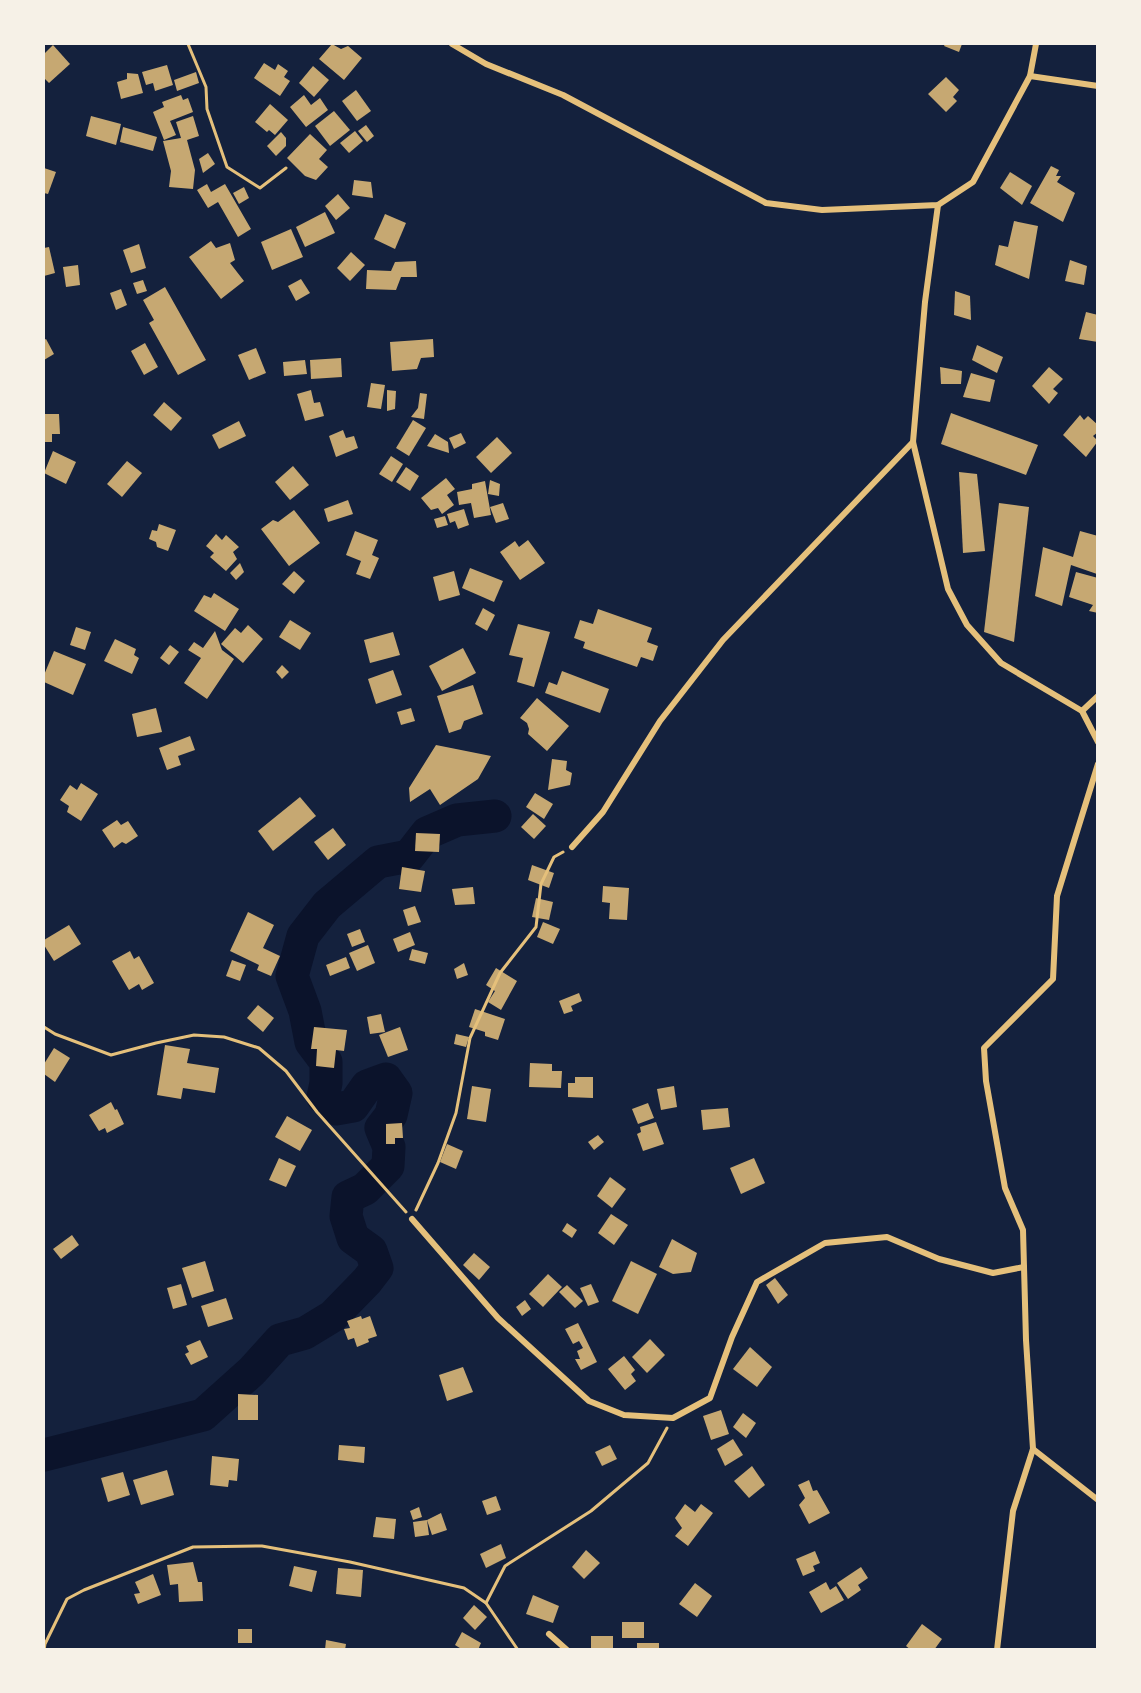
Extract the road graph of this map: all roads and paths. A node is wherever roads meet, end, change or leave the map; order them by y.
1 (188, 44) edge
2 (452, 44) edge
3 (1036, 44) edge
4 (1030, 76) junction
5 (1098, 86) edge
6 (285, 168) dead end
7 (938, 206) junction
8 (913, 442) junction
9 (1098, 696) edge
10 (1082, 711) junction
11 (1098, 742) edge
12 (1098, 764) edge
13 (572, 847) joint
14 (44, 1027) edge
15 (412, 1219) junction
16 (1024, 1267) junction
17 (672, 1418) junction
18 (1033, 1449) junction
19 (1098, 1500) edge
20 (486, 1603) junction
21 (549, 1634) dead end
22 (44, 1650) edge
23 (518, 1650) edge
24 (567, 1650) edge
25 (997, 1650) edge

1 - 6 path
2 - 7 street
3 - 4 street
4 - 5 street
4 - 7 street
7 - 8 street
8 - 10 street
8 - 13 street
9 - 10 street
10 - 11 street
12 - 16 street
13 - 15 path
14 - 15 path
15 - 17 street
16 - 17 street
16 - 18 street
17 - 20 path
18 - 19 street
18 - 25 street
20 - 22 path
20 - 23 path
21 - 24 street

